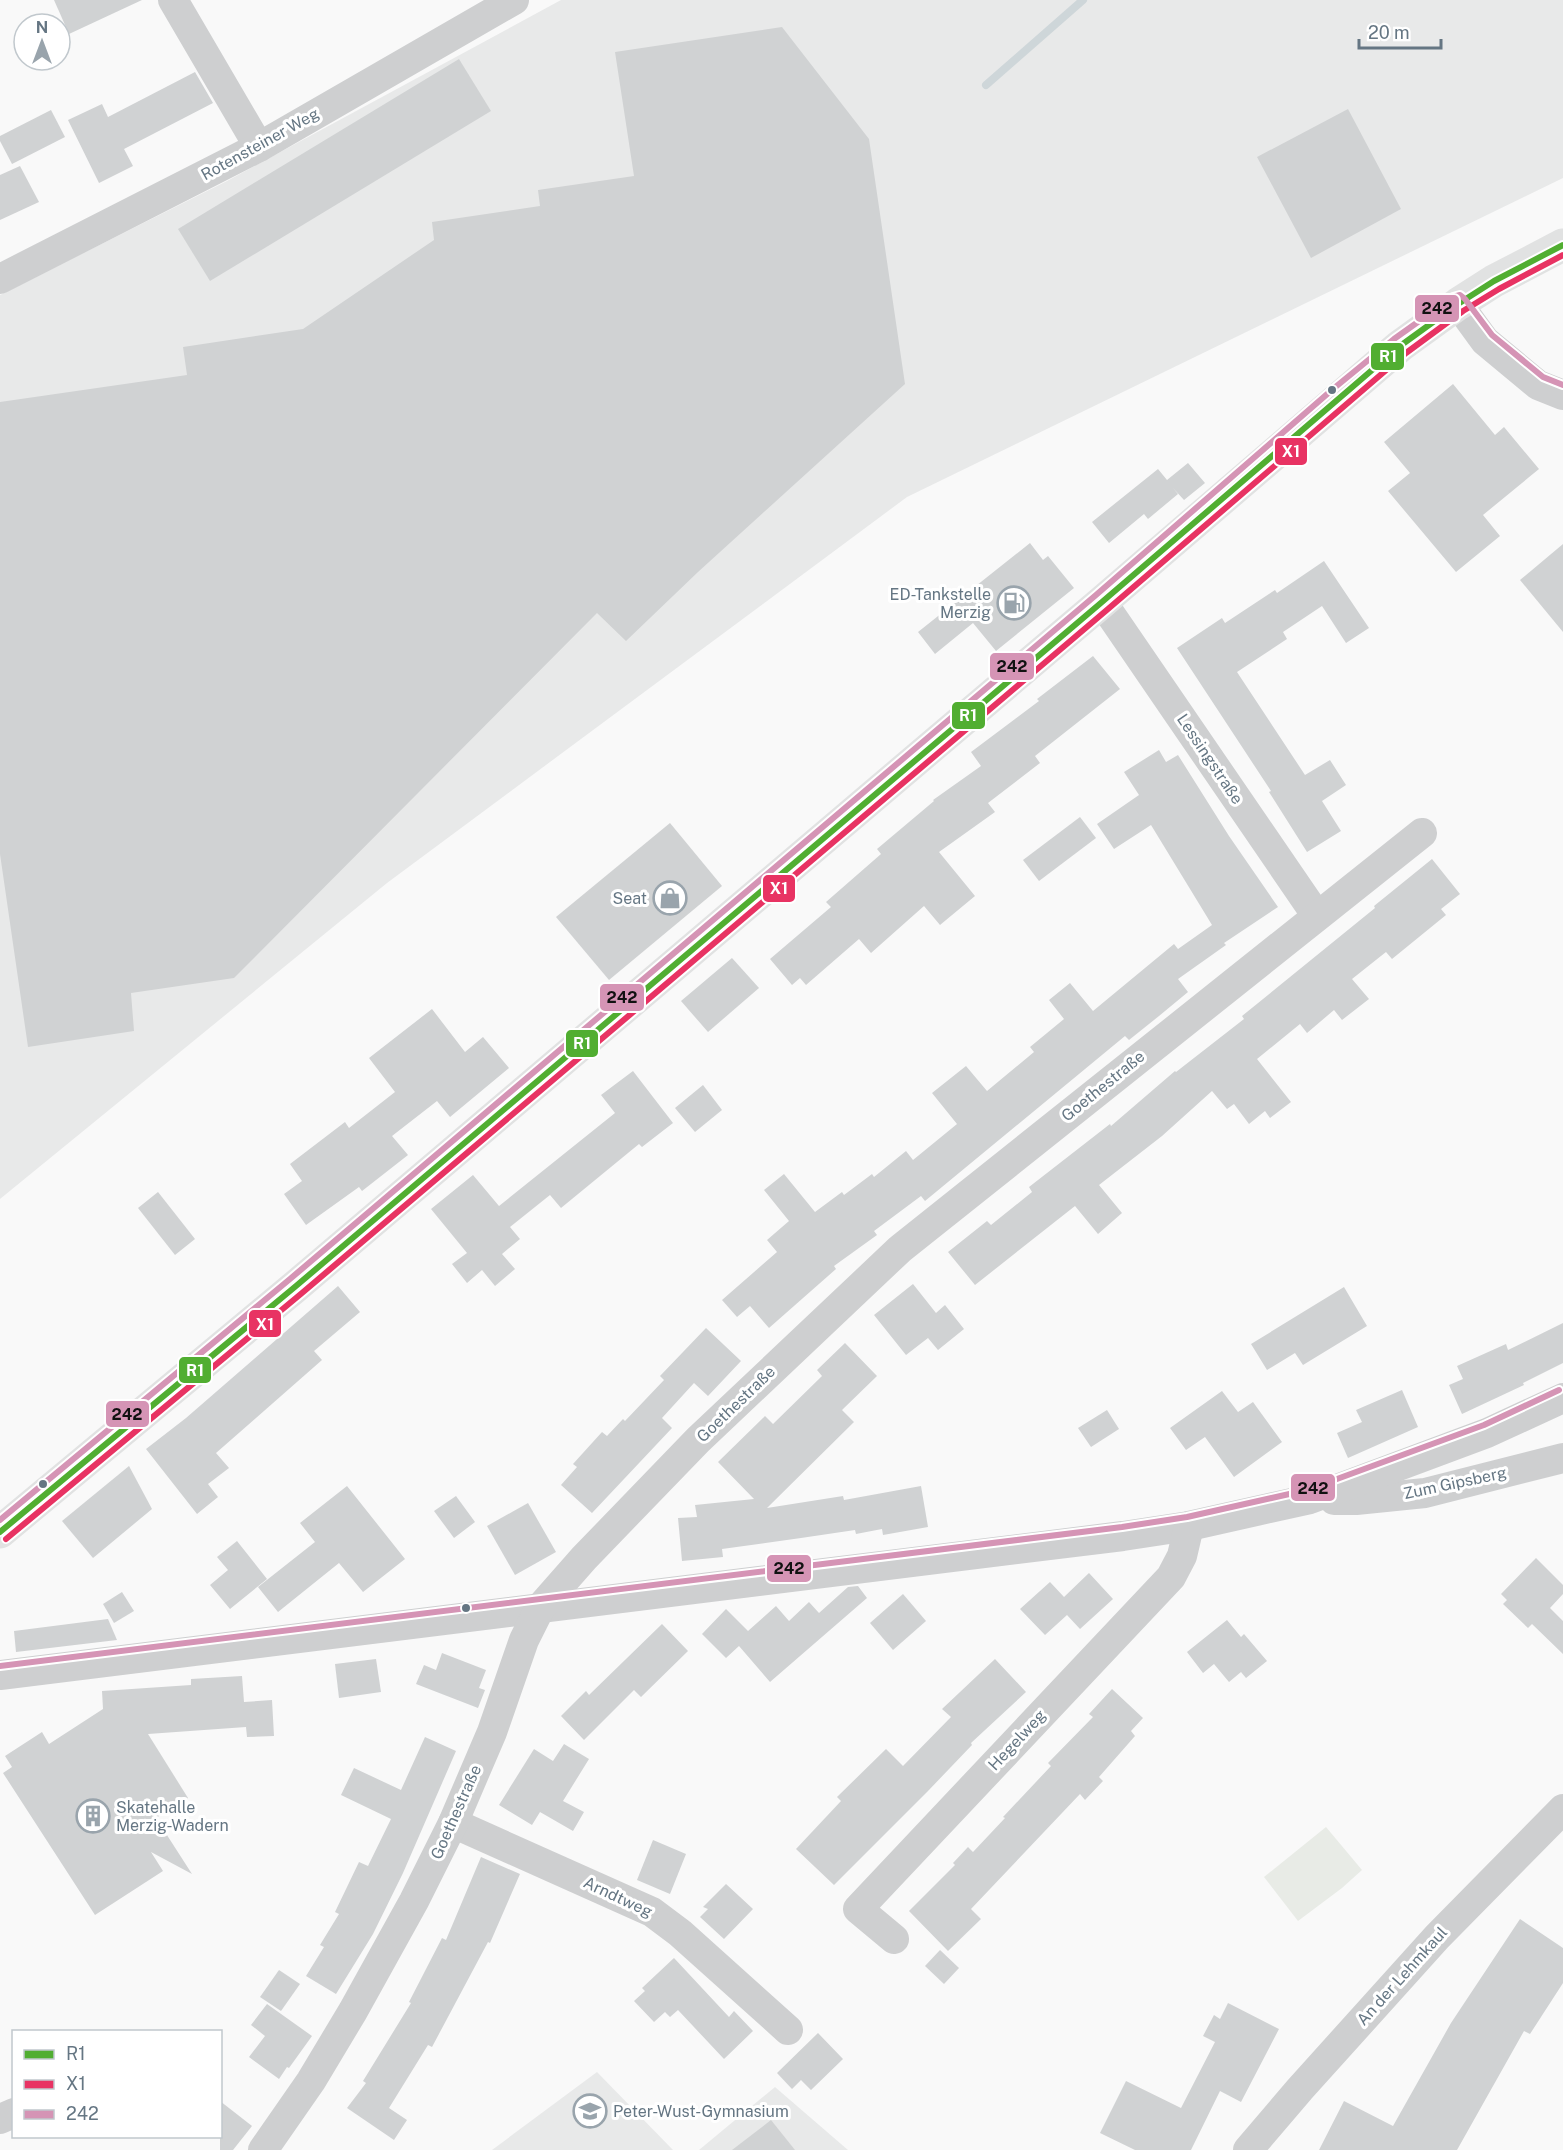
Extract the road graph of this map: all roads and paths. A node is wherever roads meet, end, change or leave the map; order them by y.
1 (173, 0) edge
2 (514, 0) edge
3 (259, 147) junction
4 (1563, 245) edge
5 (0, 279) edge
6 (1458, 304) junction
7 (1563, 395) edge
8 (1102, 602) junction
9 (1422, 833) dead end
10 (1317, 916) junction
11 (1563, 1398) edge
12 (1563, 1458) edge
13 (1310, 1499) junction
14 (1189, 1526) junction
15 (0, 1532) edge
16 (540, 1608) junction
17 (0, 1676) edge
18 (1563, 1809) edge
19 (453, 1823) junction
20 (894, 1939) dead end
21 (788, 2030) dead end
22 (263, 2150) edge
23 (1248, 2150) edge

1 - 3 street
2 - 3 street, Rotensteiner Weg
3 - 5 street, Rotensteiner Weg
4 - 6 main road
6 - 7 street
6 - 8 main road
8 - 10 street, Lessingstraße
8 - 15 main road
9 - 10 street, Goethestraße
10 - 16 street, Goethestraße
11 - 13 street, Zum Gipsberg
12 - 13 street, Zum Gipsberg
13 - 14 street, Zum Gipsberg
14 - 16 street, Zum Gipsberg
14 - 20 street, Hegelweg
16 - 17 street, Zum Gipsberg
16 - 19 street, Goethestraße
18 - 23 street, An der Lehmkaul
19 - 21 street, Arndtweg
19 - 22 street, Goethestraße

